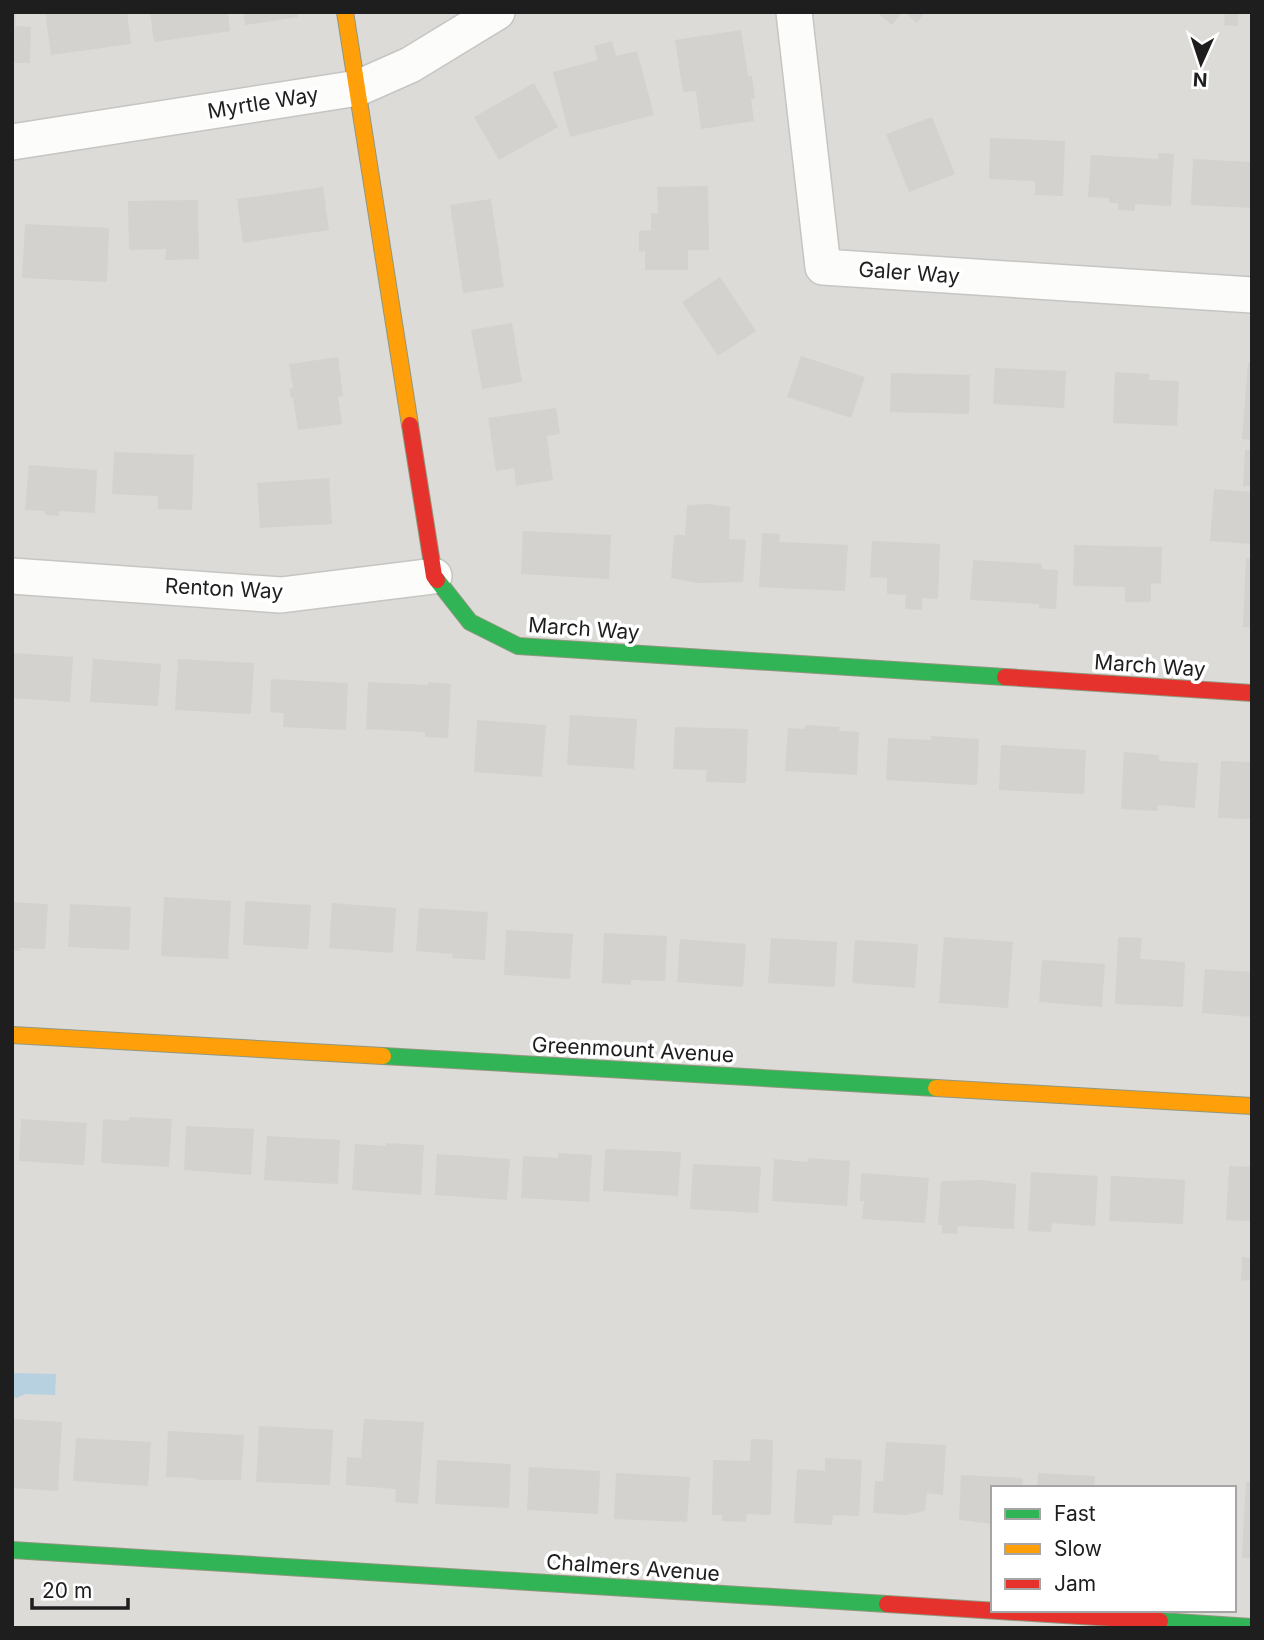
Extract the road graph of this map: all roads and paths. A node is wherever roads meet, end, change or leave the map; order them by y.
1 (345, 12) edge
2 (497, 12) edge
3 (794, 12) edge
4 (358, 88) junction
5 (12, 142) edge
6 (1252, 295) edge
7 (12, 576) edge
8 (434, 576) junction
9 (1252, 693) edge
10 (12, 1035) edge
11 (1252, 1106) edge
12 (12, 1550) edge
13 (991, 1611) edge
14 (1010, 1612) edge
15 (1252, 1627) edge

1 - 4 street, March Way
2 - 4 street, Myrtle Way
3 - 6 street, Galer Way
4 - 5 street, Myrtle Way
4 - 8 street, March Way
7 - 8 street, Renton Way
8 - 9 street, March Way
10 - 11 street, Greenmount Avenue
12 - 13 street, Chalmers Avenue
14 - 15 street, Chalmers Avenue

